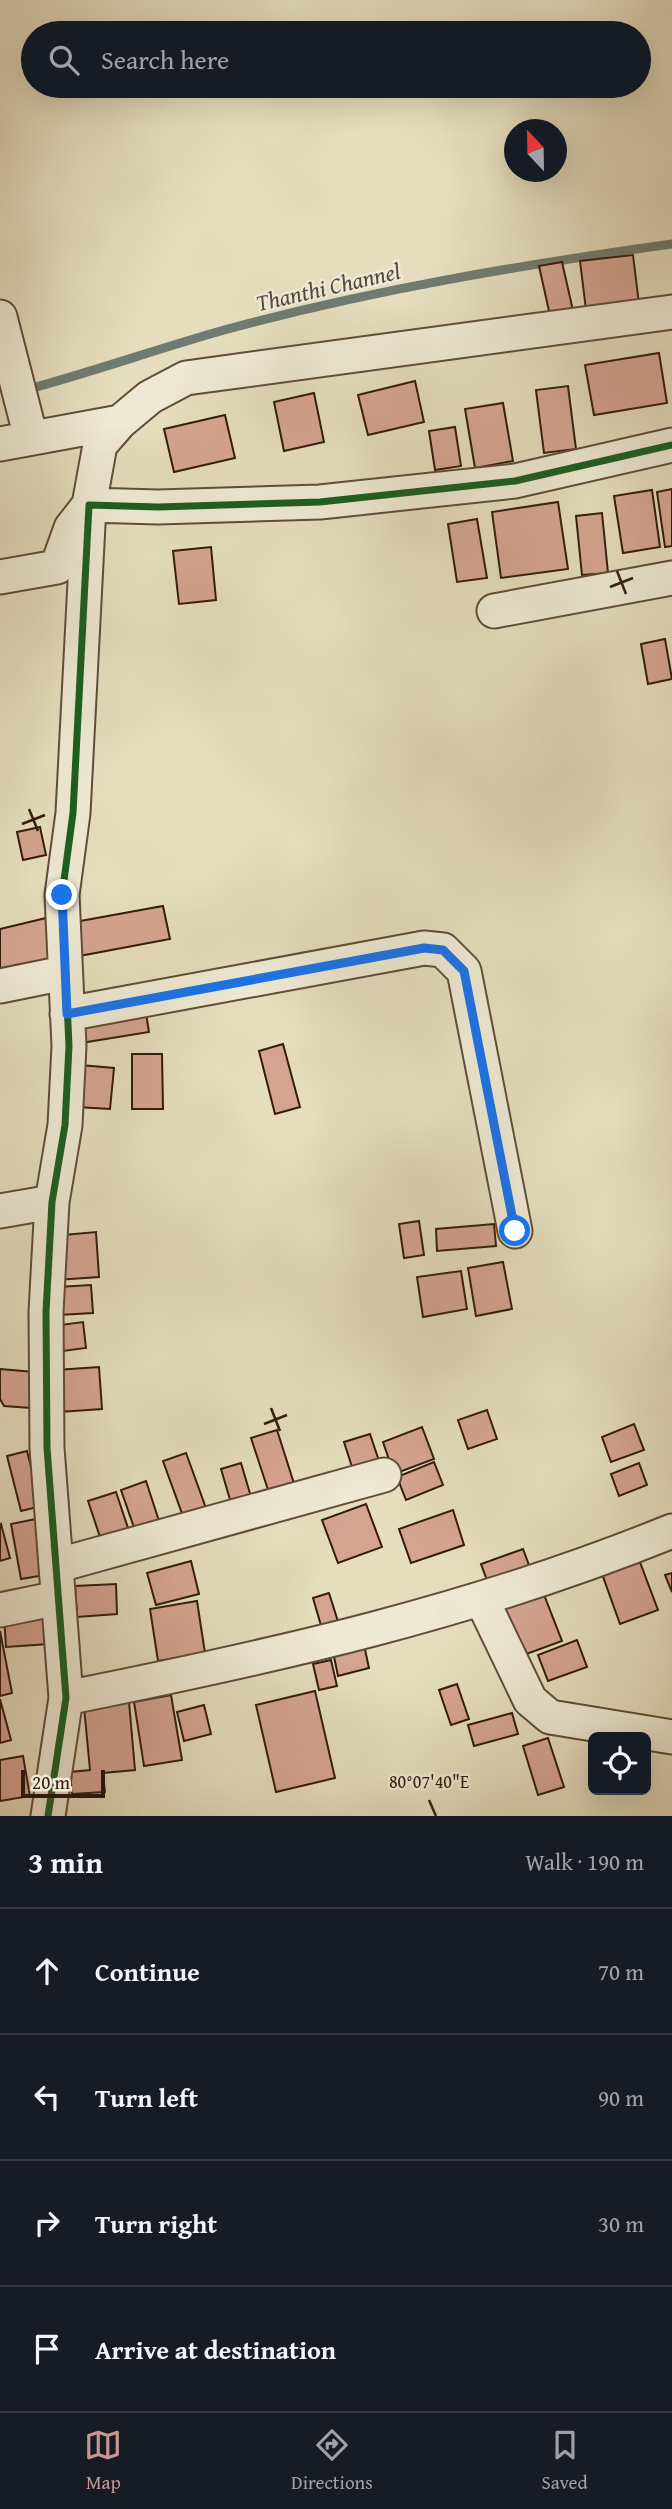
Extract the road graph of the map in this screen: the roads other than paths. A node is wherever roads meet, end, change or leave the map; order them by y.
1 (672, 312) edge
2 (0, 317) edge
3 (120, 422) junction
4 (15, 441) edge
5 (672, 444) edge
6 (89, 505) junction
7 (0, 577) edge
8 (672, 578) edge
9 (494, 611) dead end
10 (64, 973) junction
11 (0, 986) edge
12 (67, 1014) junction
13 (52, 1202) junction
14 (0, 1211) edge
15 (515, 1231) dead end
16 (384, 1475) dead end
17 (672, 1531) edge
18 (58, 1565) junction
19 (58, 1598) junction
20 (482, 1600) junction
21 (0, 1610) edge
22 (66, 1698) junction
23 (672, 1737) edge
24 (48, 1816) edge

1 - 3 street
2 - 4 street
3 - 4 street
3 - 6 street
5 - 6 street
6 - 7 street
6 - 10 street
8 - 9 street
10 - 11 street
10 - 12 street
12 - 13 street
12 - 15 street
13 - 14 street
13 - 18 street
16 - 18 street
17 - 20 street
18 - 19 street
19 - 21 street
19 - 22 street
20 - 22 street
20 - 23 street
22 - 24 street

